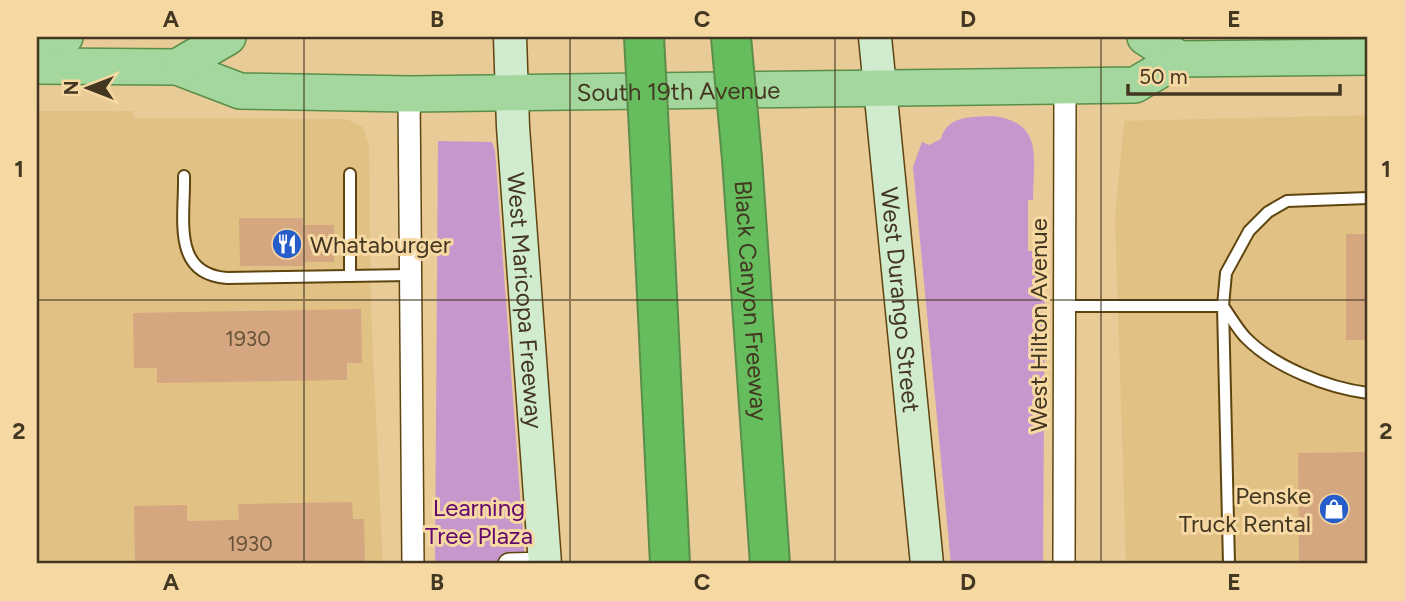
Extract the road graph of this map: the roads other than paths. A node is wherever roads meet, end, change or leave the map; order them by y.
1 (65, 37) edge
2 (228, 37) edge
3 (510, 37) edge
4 (644, 37) edge
5 (731, 37) edge
6 (875, 37) edge
7 (1144, 37) edge
8 (37, 55) edge
9 (1368, 57) edge
10 (1179, 59) junction
11 (37, 66) edge
12 (177, 67) junction
13 (1065, 86) junction
14 (880, 89) junction
15 (512, 92) junction
16 (409, 94) junction
17 (350, 174) dead end
18 (184, 176) dead end
19 (1368, 198) edge
20 (410, 275) junction
21 (350, 276) junction
22 (1065, 306) junction
23 (1223, 306) junction
24 (1368, 393) edge
25 (413, 564) edge
26 (509, 564) edge
27 (545, 564) edge
28 (670, 564) edge
29 (770, 564) edge
30 (927, 564) edge
31 (1064, 564) edge
32 (1229, 564) edge

1 - 8 main road
2 - 12 main road
3 - 15 main road, West Maricopa Freeway
4 - 28 highway, bridge
5 - 29 highway, Black Canyon Freeway, bridge
6 - 14 main road, West Durango Street
7 - 10 main road
9 - 10 main road, South 19th Avenue
10 - 13 main road, South 19th Avenue
11 - 12 main road, South 19th Avenue
12 - 16 main road, South 19th Avenue
13 - 14 main road, South 19th Avenue
13 - 22 street, West Hilton Avenue
14 - 15 main road, South 19th Avenue
14 - 30 main road, West Durango Street
15 - 16 main road, South 19th Avenue
15 - 27 main road, West Maricopa Freeway
16 - 20 street
17 - 21 lane
18 - 21 lane
19 - 23 lane
20 - 21 lane
20 - 25 street
22 - 23 lane
22 - 31 street, West Hilton Avenue
23 - 24 lane
23 - 32 lane
26 - 27 street

